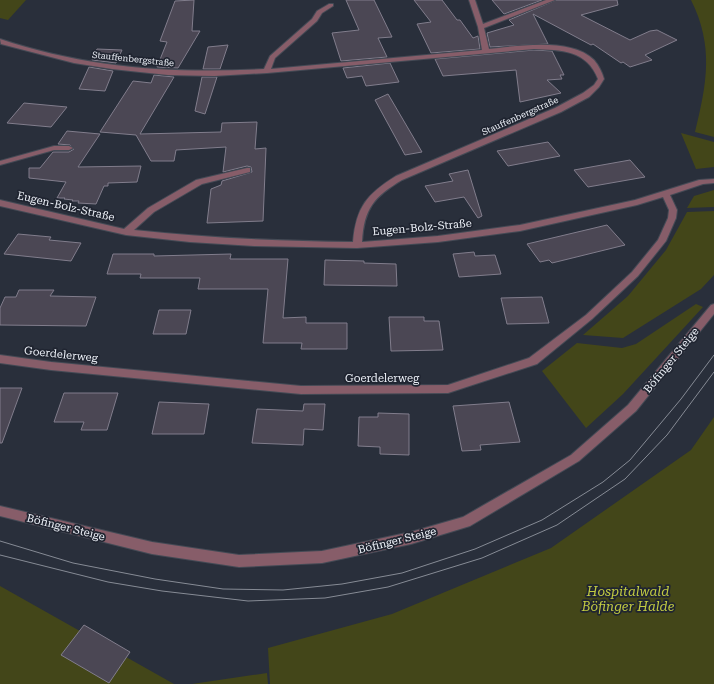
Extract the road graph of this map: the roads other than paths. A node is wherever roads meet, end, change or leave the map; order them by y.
1 (472, 0) edge
2 (552, 0) edge
3 (331, 5) dead end
4 (481, 27) junction
5 (0, 41) edge
6 (486, 51) junction
7 (267, 71) junction
8 (69, 148) dead end
9 (0, 163) edge
10 (247, 170) dead end
11 (714, 181) edge
12 (665, 193) junction
13 (0, 203) edge
14 (126, 232) junction
15 (357, 244) junction
16 (714, 307) edge
17 (0, 359) edge
18 (0, 511) edge

1 - 4 street
2 - 4 street
3 - 7 street
4 - 6 street
5 - 7 street, Stauffenbergstraße
6 - 7 street, Stauffenbergstraße
6 - 15 street, Stauffenbergstraße
8 - 9 street
10 - 14 street, Eugen-Bolz-Straße
11 - 12 street, Eugen-Bolz-Straße
12 - 15 street, Eugen-Bolz-Straße
12 - 17 street, Goerdelerweg
13 - 14 street, Eugen-Bolz-Straße
14 - 15 street, Eugen-Bolz-Straße
16 - 18 street, Böfinger Steige

